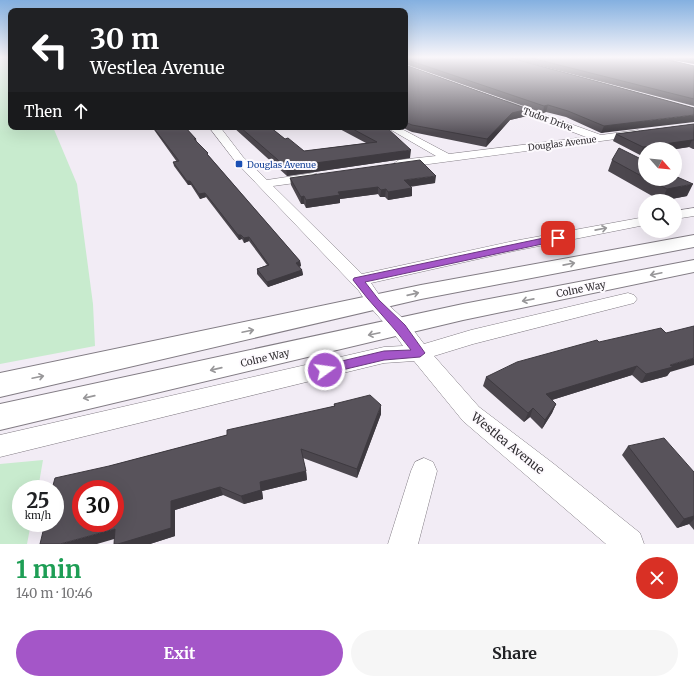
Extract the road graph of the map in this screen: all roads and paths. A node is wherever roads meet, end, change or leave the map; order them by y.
1 (499, 101) edge
2 (217, 130) edge
3 (396, 130) edge
4 (650, 131) edge
5 (600, 138) junction
6 (448, 158) junction
7 (386, 166) edge
8 (322, 176) edge
9 (266, 185) junction
10 (694, 212) edge
11 (682, 214) edge
12 (638, 222) edge
13 (694, 241) edge
14 (694, 266) edge
15 (358, 280) junction
16 (611, 284) junction
17 (375, 303) junction
18 (401, 328) junction
19 (420, 353) junction
20 (0, 385) edge
21 (0, 417) edge
22 (0, 446) edge
23 (424, 471) dead end
24 (621, 541) edge
25 (403, 544) edge

1 - 5 street, Tudor Drive
2 - 9 street
3 - 6 street
4 - 5 street, Douglas Avenue
5 - 6 street, Douglas Avenue
6 - 7 street, Douglas Avenue
8 - 9 street
9 - 15 street, Westlea Avenue
10 - 11 street
15 -> 12 street
17 -> 13 highway
14 -> 16 highway, Colne Way
15 - 17 street, Westlea Avenue
16 -> 18 highway, Colne Way
16 - 19 street, Colne Way
17 - 18 street, Westlea Avenue
20 -> 17 highway
18 - 19 street, Westlea Avenue
18 -> 21 highway, Colne Way
19 - 22 street, Colne Way
19 - 24 street, Westlea Avenue
23 - 25 street

